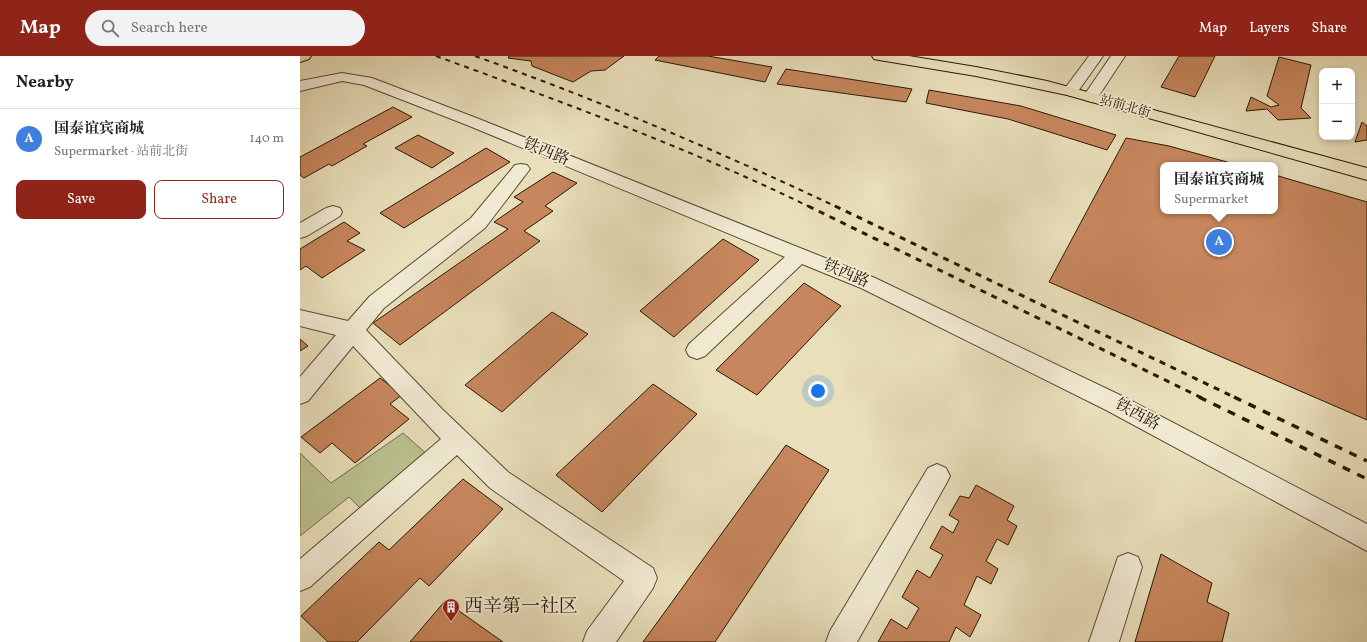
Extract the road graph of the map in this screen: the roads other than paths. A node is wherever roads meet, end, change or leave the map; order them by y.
1 (304, 56) edge
2 (879, 56) edge
3 (1096, 56) edge
4 (1118, 56) edge
5 (300, 58) edge
6 (300, 86) edge
7 (1071, 91) junction
8 (1091, 97) junction
9 (521, 169) dead end
10 (1367, 174) edge
11 (333, 212) dead end
12 (300, 231) edge
13 (799, 255) junction
14 (300, 318) edge
15 (353, 332) junction
16 (696, 350) dead end
17 (300, 394) edge
18 (458, 438) junction
19 (937, 476) dead end
20 (1367, 538) edge
21 (1128, 567) dead end
22 (300, 577) edge
23 (598, 642) edge
24 (841, 642) edge
25 (1104, 642) edge

1 - 5 main road
2 - 7 main road, 站前北街
3 - 7 street
4 - 8 street
6 - 13 street, 铁西路
7 - 8 main road, 站前北街
8 - 10 main road, 站前北街
9 - 15 street
11 - 12 street
13 - 16 street
13 - 20 street, 铁西路
14 - 15 street
15 - 17 street
15 - 18 street
18 - 22 street
18 - 23 street
19 - 24 street
21 - 25 street

